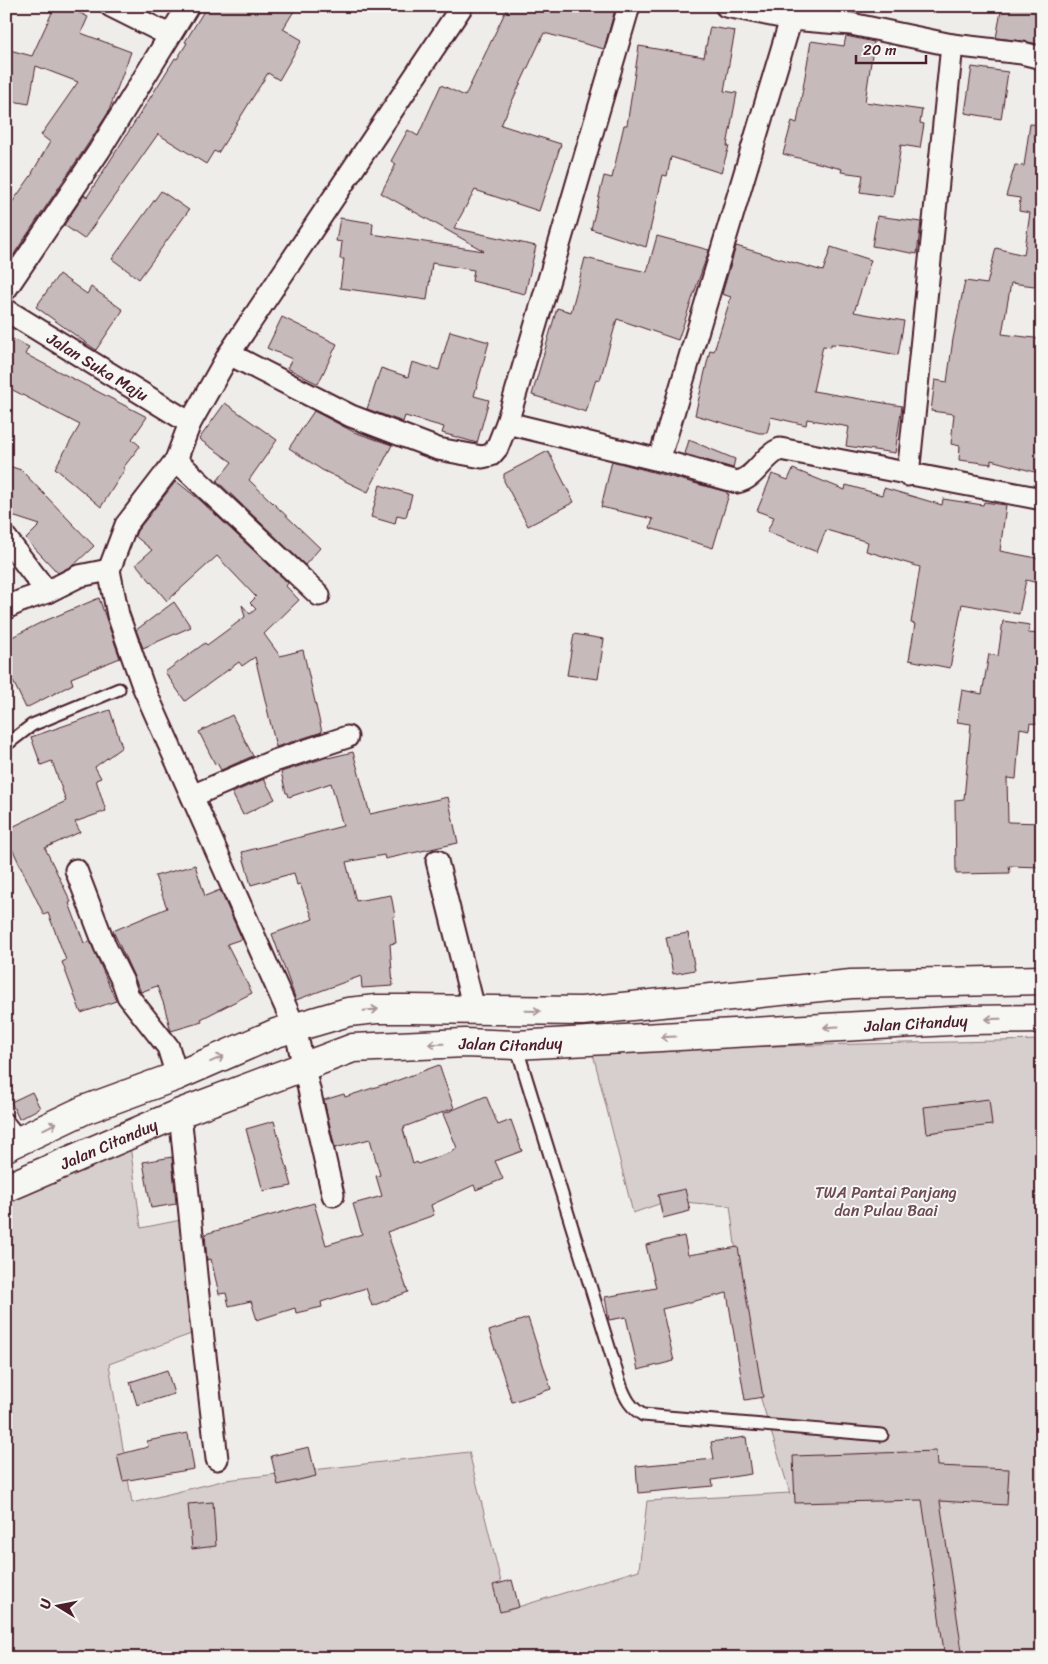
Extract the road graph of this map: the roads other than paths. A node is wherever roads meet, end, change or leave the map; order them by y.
1 (111, 6) edge
2 (188, 6) edge
3 (462, 6) edge
4 (629, 6) edge
5 (726, 6) edge
6 (791, 19) junction
7 (169, 35) junction
8 (952, 45) junction
9 (1042, 58) edge
10 (6, 289) edge
11 (6, 310) edge
12 (229, 354) junction
13 (190, 423) junction
14 (507, 423) junction
15 (176, 460) junction
16 (659, 460) junction
17 (908, 475) junction
18 (1042, 499) edge
19 (6, 538) edge
20 (109, 570) junction
21 (47, 592) junction
22 (319, 596) dead end
23 (6, 608) edge
24 (119, 689) dead end
25 (347, 737) dead end
26 (6, 746) edge
27 (192, 796) junction
28 (437, 861) dead end
29 (76, 870) dead end
30 (1042, 980) edge
31 (474, 1009) junction
32 (1042, 1019) edge
33 (295, 1028) junction
34 (516, 1045) junction
35 (303, 1066) junction
36 (178, 1076) junction
37 (180, 1113) junction
38 (12, 1135) edge
39 (6, 1188) edge
40 (333, 1195) dead end
41 (882, 1435) dead end
42 (217, 1459) dead end

1 - 7 street
2 - 7 street
3 - 12 street
4 - 14 street
5 - 6 street
6 - 8 street
6 - 16 street
7 - 10 street
8 - 9 street
8 - 17 street
11 - 13 street, Jalan Suka Maju
12 - 13 street
12 - 14 street
13 - 15 street
14 - 16 street
15 - 20 street
15 - 22 street
16 - 17 street
17 - 18 street
19 - 21 street
20 - 21 street
20 - 27 street
21 - 23 street
24 - 26 lane
25 - 27 street
27 - 33 street
28 - 31 street
29 - 36 street
31 -> 30 main road, Jalan Citanduy
33 -> 31 main road, Jalan Citanduy
32 -> 34 main road, Jalan Citanduy
33 - 35 street
36 -> 33 main road, Jalan Citanduy
34 -> 35 main road, Jalan Citanduy
34 - 41 lane
35 - 37 main road, Jalan Citanduy
35 - 40 street
38 -> 36 main road, Jalan Citanduy
37 - 39 main road, Jalan Citanduy
37 - 42 street

